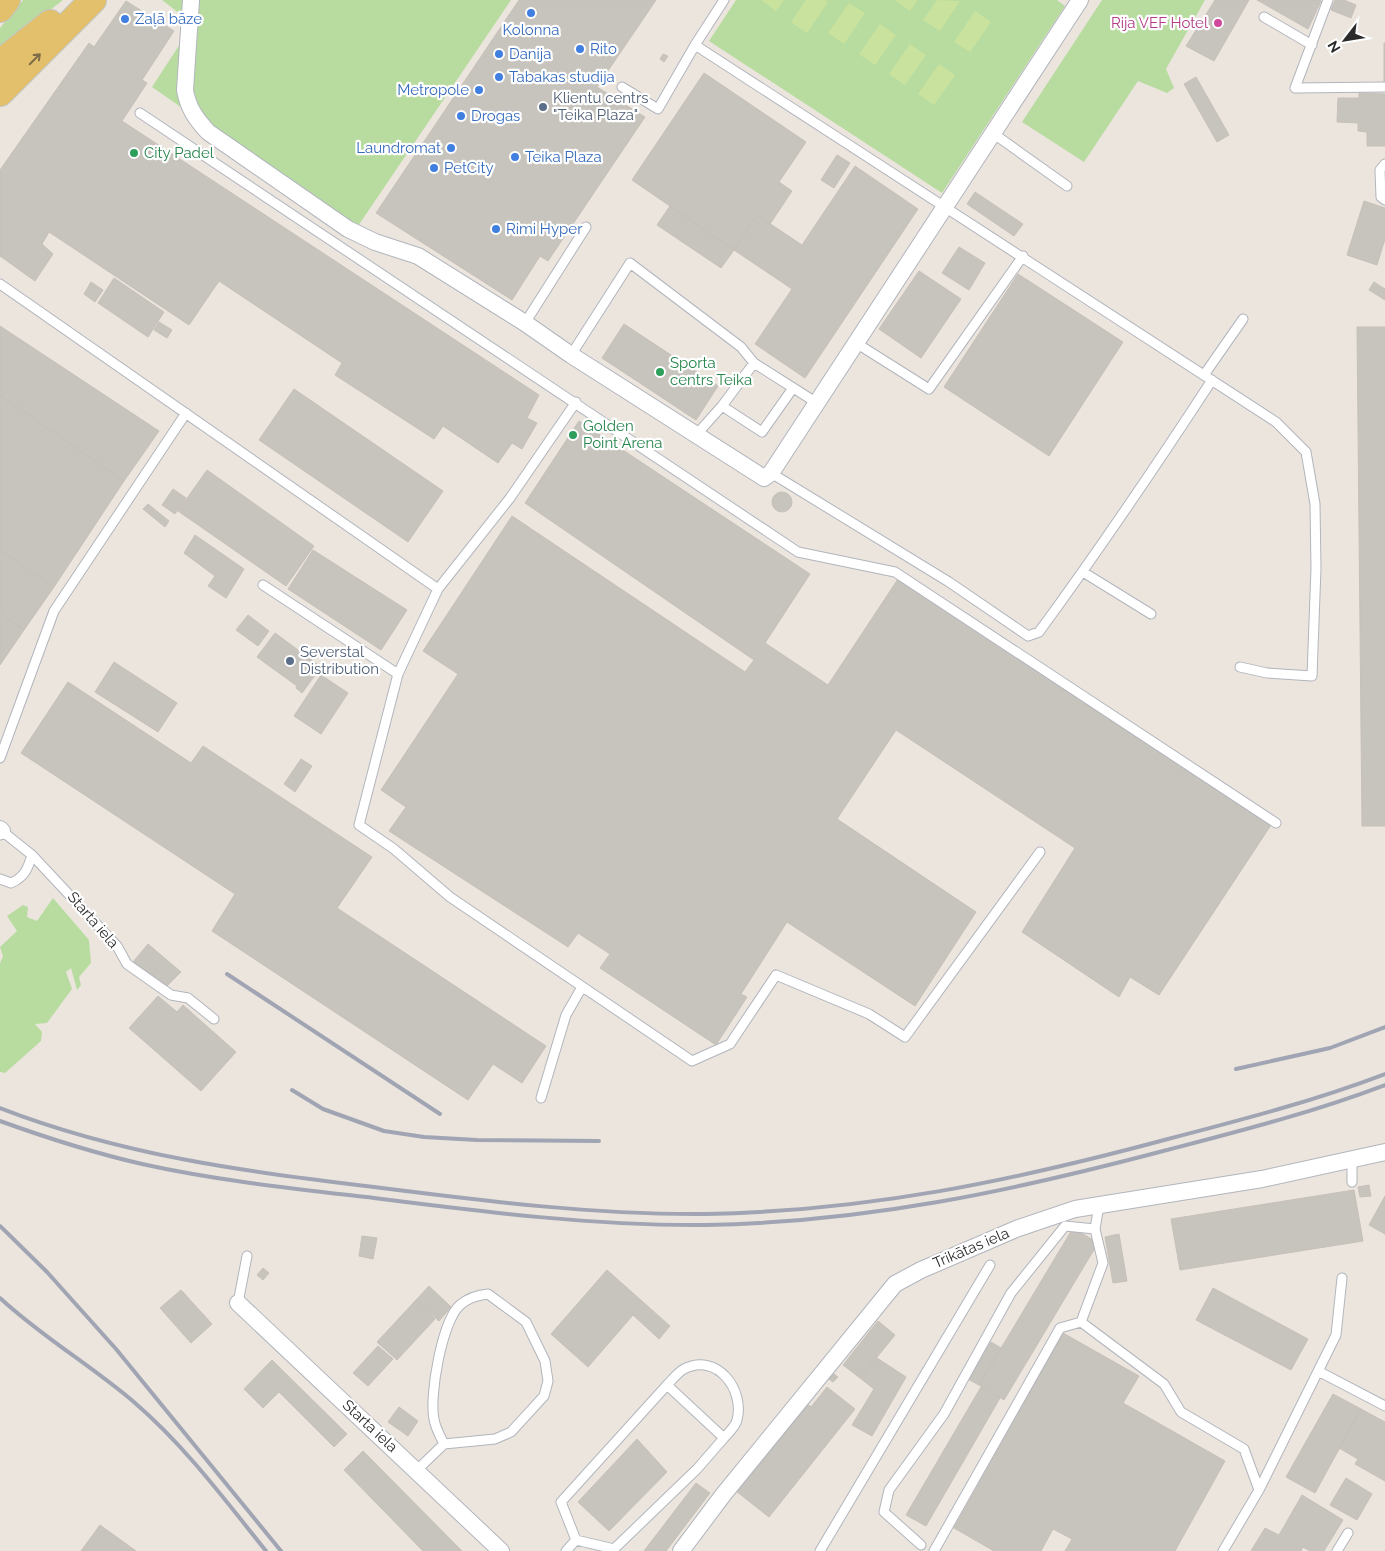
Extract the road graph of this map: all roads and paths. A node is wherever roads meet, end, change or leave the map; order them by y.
1 (7, 0) edge
2 (78, 0) edge
3 (93, 0) edge
4 (191, 0) edge
5 (724, 0) edge
6 (1328, 0) edge
7 (1076, 1) edge
8 (0, 9) edge
9 (1264, 18) dead end
10 (696, 44) junction
11 (1312, 45) junction
12 (0, 63) edge
13 (622, 87) dead end
14 (1385, 87) edge
15 (0, 93) edge
16 (140, 113) dead end
17 (994, 134) junction
18 (247, 161) junction
19 (1385, 164) edge
20 (236, 177) junction
21 (1067, 186) dead end
22 (1385, 200) edge
23 (946, 206) junction
24 (586, 227) dead end
25 (1024, 256) junction
26 (0, 284) edge
27 (1243, 319) dead end
28 (525, 323) junction
29 (856, 343) junction
30 (571, 355) junction
31 (754, 363) junction
32 (1208, 377) junction
33 (793, 388) junction
34 (576, 402) junction
35 (817, 402) junction
36 (722, 406) junction
37 (186, 413) junction
38 (696, 435) junction
39 (771, 473) junction
40 (1083, 572) junction
41 (262, 585) dead end
42 (438, 589) junction
43 (1151, 614) dead end
44 (1240, 667) dead end
45 (398, 674) junction
46 (0, 758) edge
47 (1276, 823) dead end
48 (1, 832) edge
49 (1040, 852) dead end
50 (32, 855) junction
51 (0, 880) edge
52 (582, 987) junction
53 (214, 1019) dead end
54 (541, 1098) dead end
55 (1385, 1152) edge
56 (1352, 1159) junction
57 (1352, 1182) dead end
58 (1099, 1205) junction
59 (1095, 1229) junction
60 (247, 1256) dead end
61 (990, 1265) dead end
62 (1342, 1278) dead end
63 (238, 1303) joint
64 (1081, 1322) junction
65 (1318, 1371) junction
66 (667, 1385) junction
67 (1385, 1406) edge
68 (724, 1438) junction
69 (444, 1444) junction
70 (417, 1470) junction
71 (1259, 1490) junction
72 (1348, 1533) dead end
73 (576, 1540) junction
74 (919, 1548) edge
75 (501, 1551) edge
76 (566, 1551) edge
77 (681, 1551) edge
78 (820, 1551) edge
79 (934, 1551) edge
80 (1223, 1551) edge
81 (1337, 1551) edge

1 - 8 main road
2 - 12 main road
15 -> 3 main road
4 - 18 street
5 - 10 lane
6 - 11 lane
7 - 17 street
9 - 11 lane
10 - 13 lane
10 - 23 lane
11 - 14 lane
16 - 20 lane
17 - 21 lane
17 - 23 street
18 - 20 lane
18 - 28 street
19 - 22 lane
20 - 34 lane
23 - 25 lane
23 - 29 street
24 - 28 lane
25 - 29 lane
25 - 32 lane
26 - 37 lane
27 - 32 lane
28 - 30 street
29 - 35 street
30 - 31 lane
30 - 38 street
31 - 33 lane
31 - 36 lane
32 - 40 lane
32 - 44 lane
33 - 35 lane
33 - 36 lane
34 - 42 lane
34 - 47 lane
35 - 39 street
36 - 38 lane
37 - 42 lane
37 - 46 lane
38 - 39 street
39 - 40 lane
40 - 43 lane
41 - 45 lane
42 - 45 lane
45 - 52 lane
48 - 50 lane, Starta iela
49 - 52 lane
50 - 51 lane
50 - 53 lane, Starta iela
52 - 54 lane
55 - 56 street, Trikātas iela
56 - 57 lane
56 - 58 street, Trikātas iela
58 - 59 lane
58 - 77 street, Trikātas iela
59 - 64 lane
59 - 74 lane
60 - 63 lane
61 - 78 lane
62 - 65 lane
63 - 70 street, Starta iela
64 - 71 lane
64 - 79 lane
65 - 67 lane
65 - 71 lane
66 - 68 lane
66 - 68 lane
66 - 73 lane
68 - 73 lane
69 - 69 lane
69 - 70 lane
70 - 75 street, Starta iela
71 - 80 lane
72 - 81 lane
73 - 76 lane
74 - 79 lane

